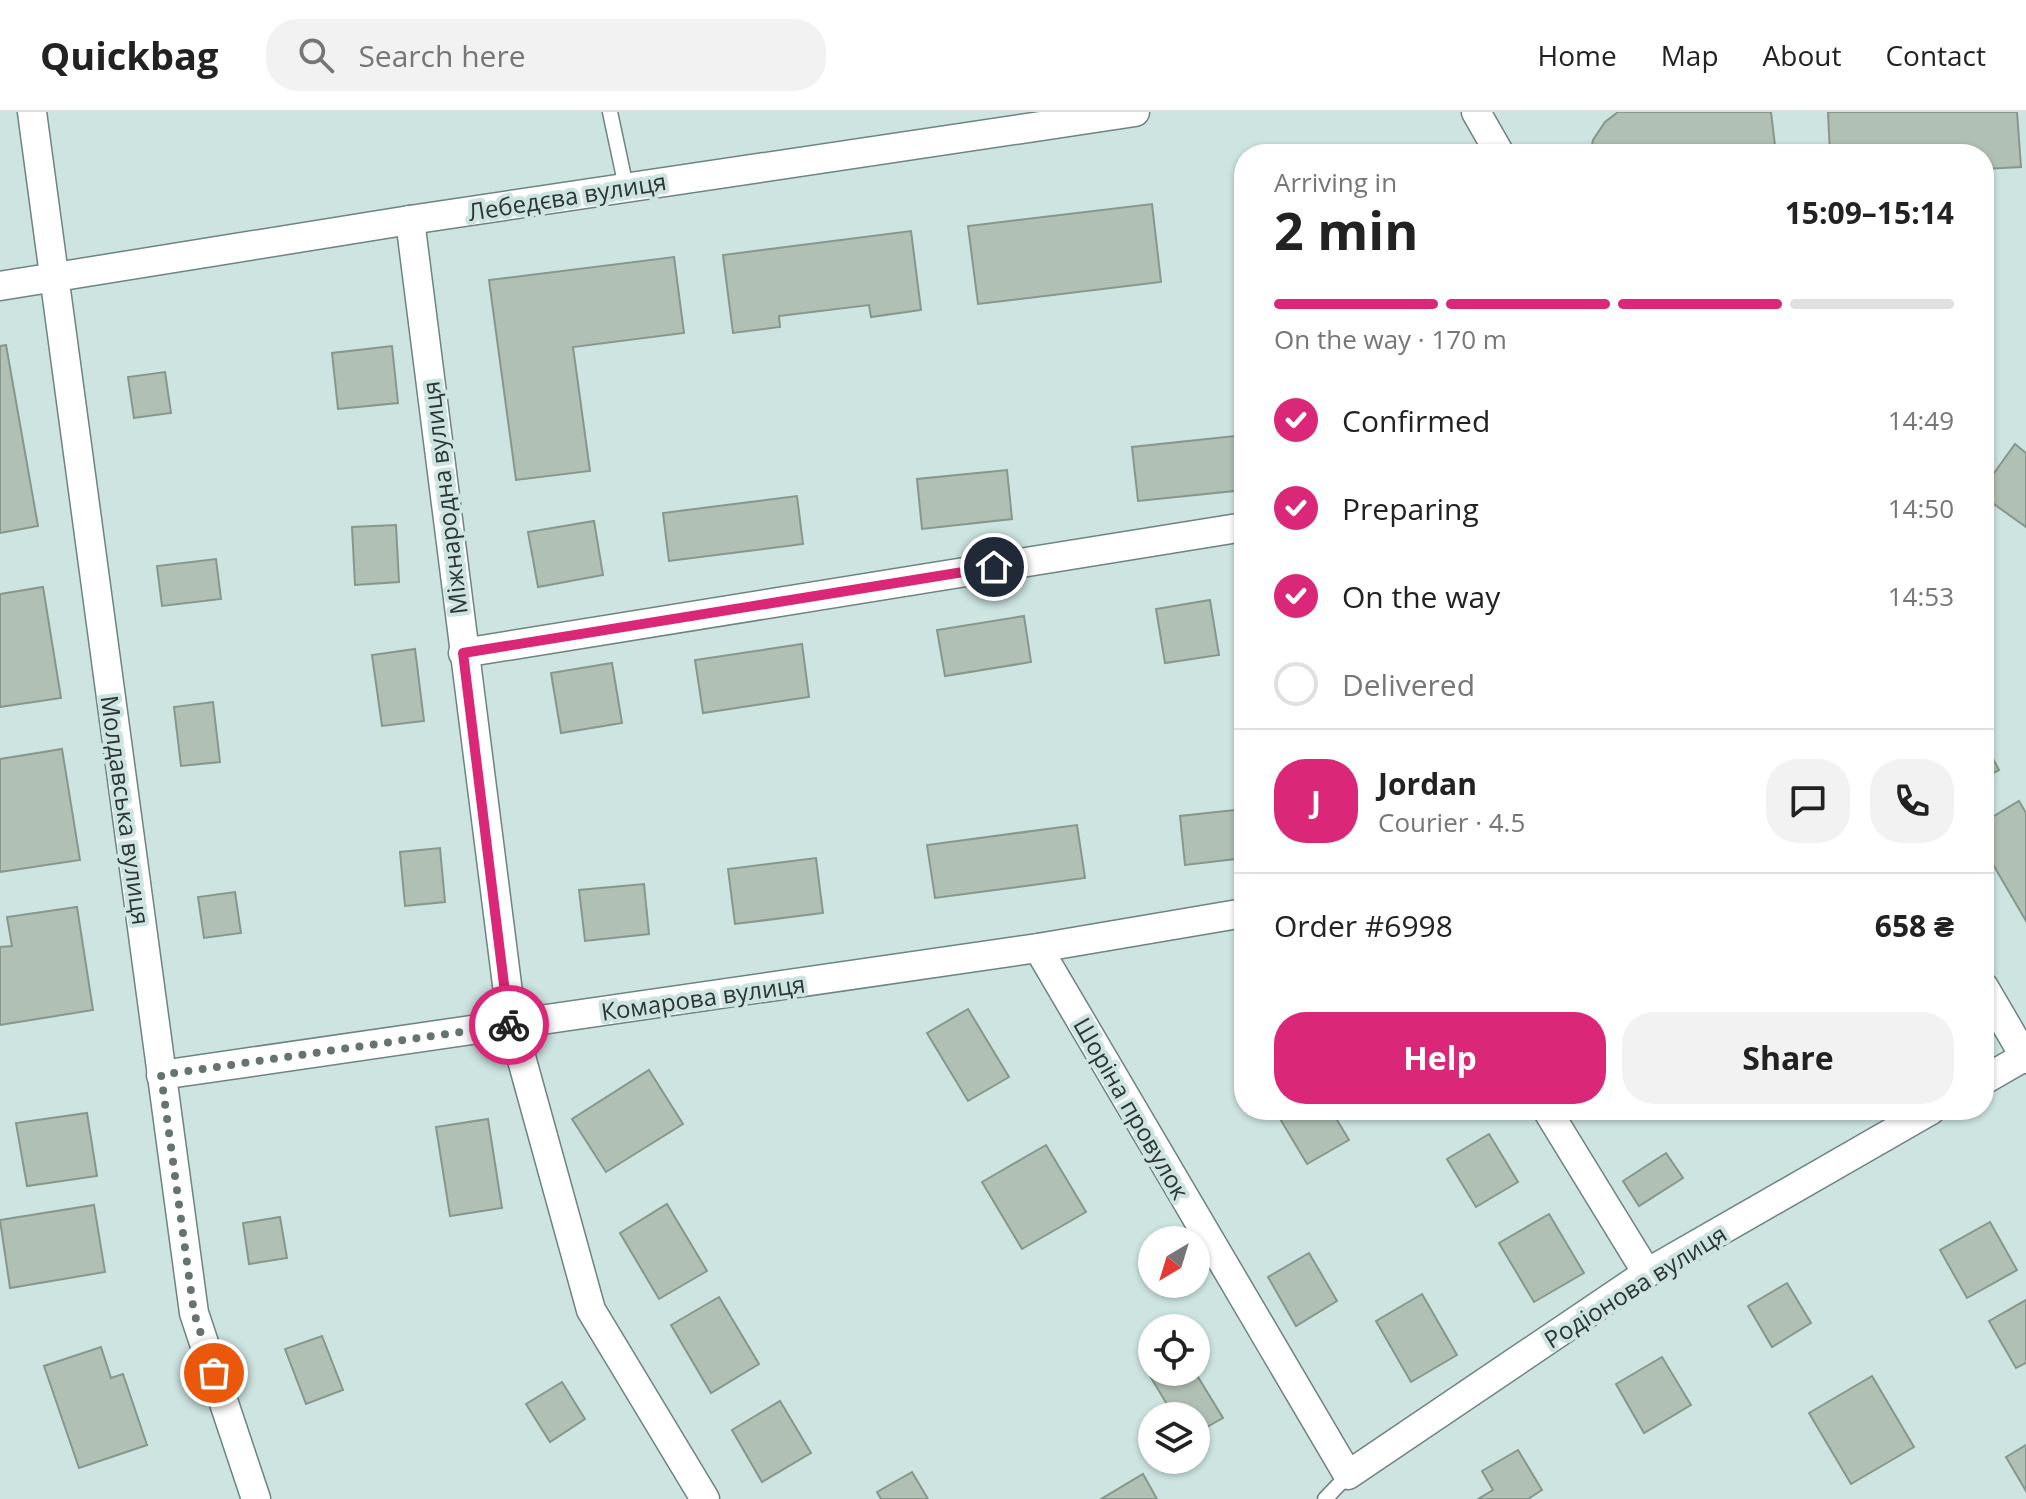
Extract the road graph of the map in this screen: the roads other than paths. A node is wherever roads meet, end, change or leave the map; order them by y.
1 (32, 112) edge
2 (610, 112) edge
3 (1135, 112) edge
4 (1476, 112) edge
5 (1494, 144) edge
6 (626, 187) junction
7 (410, 220) junction
8 (54, 276) junction
9 (0, 286) edge
10 (1234, 529) edge
11 (463, 653) junction
12 (1234, 915) edge
13 (1038, 948) junction
14 (1994, 1004) edge
15 (512, 1024) junction
16 (2026, 1057) edge
17 (161, 1075) junction
18 (1994, 1075) edge
19 (1553, 1120) edge
20 (1914, 1120) edge
21 (1647, 1273) junction
22 (1348, 1475) junction
23 (256, 1499) edge
24 (705, 1499) edge
25 (1325, 1499) edge

1 - 8 street, Молдавська вулиця
2 - 6 lane
3 - 6 street, Лебедєва вулиця
4 - 5 street
6 - 7 street, Лебедєва вулиця
7 - 8 street, Лебедєва вулиця
7 - 11 street, Міжнародна вулиця
8 - 9 street, Лебедєва вулиця
8 - 17 street, Молдавська вулиця
10 - 11 street
11 - 15 street, Міжнародна вулиця
12 - 13 street, Комарова вулиця
13 - 15 street, Комарова вулиця
13 - 22 street, Шоріна провулок
14 - 16 street
15 - 17 street, Комарова вулиця
15 - 24 street, Міжнародна вулиця
16 - 18 street
17 - 23 street, Молдавська вулиця
19 - 21 street
20 - 21 street, Родіонова вулиця
21 - 22 street, Родіонова вулиця
22 - 25 lane

